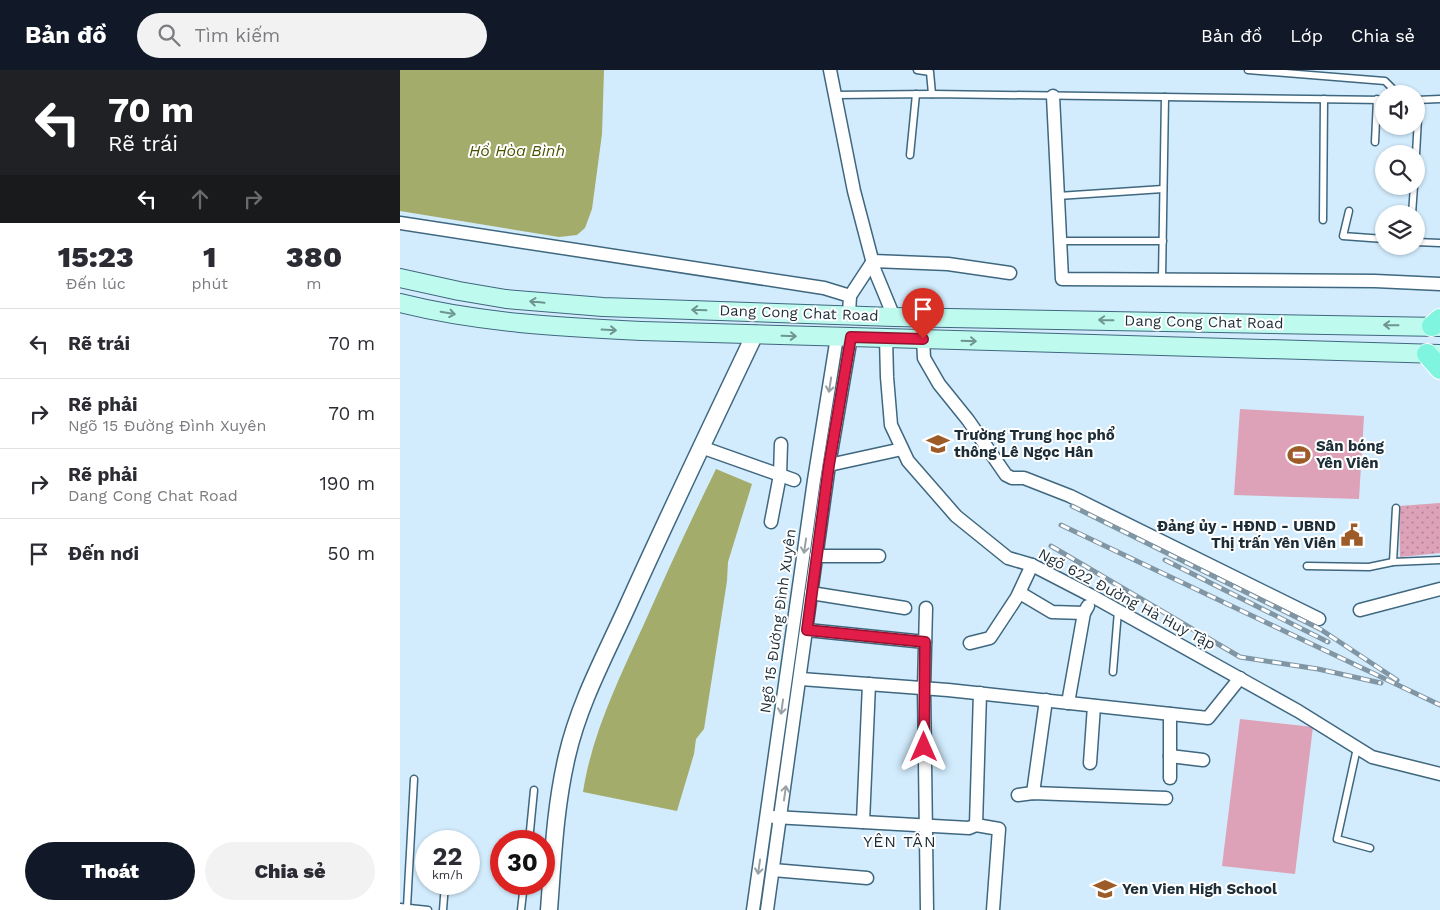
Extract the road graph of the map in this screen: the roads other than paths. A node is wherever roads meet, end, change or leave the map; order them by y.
1 (830, 70) edge
2 (917, 70) edge
3 (1248, 70) edge
4 (1388, 85) edge
5 (916, 94) junction
6 (932, 94) junction
7 (835, 95) junction
8 (1053, 96) junction
9 (1164, 97) junction
10 (1324, 99) junction
11 (1440, 99) edge
12 (1375, 100) edge
13 (1425, 100) edge
14 (1376, 135) edge
15 (1375, 142) dead end
16 (910, 155) dead end
17 (1163, 189) junction
18 (1058, 196) junction
19 (1349, 211) dead end
20 (1323, 220) dead end
21 (400, 223) edge
22 (1375, 238) edge
23 (1060, 241) junction
24 (1163, 241) junction
25 (1425, 242) edge
26 (1440, 243) edge
27 (873, 262) junction
28 (1010, 273) dead end
29 (400, 278) edge
30 (1162, 278) junction
31 (1440, 284) edge
32 (850, 296) junction
33 (400, 303) edge
34 (757, 311) junction
35 (849, 314) junction
36 (894, 316) junction
37 (936, 317) junction
38 (1437, 324) edge
39 (755, 334) junction
40 (844, 337) junction
41 (886, 338) junction
42 (930, 340) junction
43 (1433, 354) edge
44 (1440, 369) edge
45 (781, 444) dead end
46 (701, 447) junction
47 (902, 449) junction
48 (829, 465) junction
49 (780, 475) junction
50 (794, 480) dead end
51 (1396, 508) dead end
52 (771, 522) dead end
53 (816, 556) junction
54 (879, 556) dead end
55 (1440, 560) edge
56 (1393, 562) junction
57 (1032, 565) junction
58 (1308, 566) dead end
59 (807, 578) junction
60 (1440, 589) edge
61 (811, 593) junction
62 (1020, 593) junction
63 (1092, 596) junction
64 (905, 608) dead end
65 (926, 608) dead end
66 (1360, 610) dead end
67 (1118, 611) junction
68 (1084, 613) junction
69 (1319, 619) dead end
70 (807, 630) junction
71 (925, 642) junction
72 (970, 643) dead end
73 (1114, 672) dead end
74 (1240, 678) junction
75 (801, 679) junction
76 (870, 684) junction
77 (924, 688) junction
78 (980, 693) junction
79 (1046, 700) junction
80 (1068, 703) junction
81 (1094, 706) junction
82 (1170, 714) junction
83 (1357, 748) junction
84 (1170, 756) junction
85 (1203, 760) dead end
86 (1090, 763) dead end
87 (1440, 774) edge
88 (1170, 778) dead end
89 (414, 779) dead end
90 (534, 790) dead end
91 (1033, 793) junction
92 (1018, 795) dead end
93 (1166, 798) dead end
94 (766, 816) junction
95 (781, 818) junction
96 (863, 822) junction
97 (925, 826) junction
98 (976, 826) junction
99 (529, 830) edge
100 (1370, 848) dead end
101 (773, 870) junction
102 (868, 878) dead end
103 (445, 895) edge
104 (523, 895) edge
105 (403, 907) edge
106 (428, 910) edge
107 (443, 910) edge
108 (521, 910) edge
109 (549, 910) edge
110 (753, 910) edge
111 (768, 910) edge
112 (927, 910) edge
113 (993, 910) edge

1 - 7 street
2 - 6 lane
3 - 4 lane
5 - 6 lane
5 - 7 lane
5 - 16 lane
6 - 8 lane
7 - 27 street
8 - 9 lane
8 - 18 street
9 - 10 lane
9 - 17 lane
10 - 12 lane
10 - 20 lane
11 - 13 lane
14 - 15 lane
17 - 18 lane
17 - 24 lane
18 - 23 street
19 - 22 lane
21 - 32 street
23 - 24 lane
23 - 30 street
24 - 30 lane
25 - 26 lane
27 - 28 street
27 - 32 street
27 - 36 street
34 -> 29 main road, Dang Cong Chat Road
30 - 31 street
32 - 35 street
33 -> 39 main road, Dang Cong Chat Road
34 - 35 main road, Dang Cong Chat Road
34 - 39 main road
35 - 36 main road, Dang Cong Chat Road
36 - 37 main road, Dang Cong Chat Road
38 -> 37 main road, Dang Cong Chat Road
37 - 42 main road
39 -> 40 main road, Dang Cong Chat Road
39 - 46 street
40 - 41 main road, Dang Cong Chat Road
40 - 48 street, Ngõ 15 Đường Đình Xuyên
40 -> 59 street, Ngõ 15 Đường Đình Xuyên
41 - 42 main road, Dang Cong Chat Road
41 - 47 street, Ngõ 622 Đường Hà Huy Tập
42 -> 43 main road, Dang Cong Chat Road
42 - 69 street
43 - 44 main road
45 - 49 street
46 - 49 street
46 - 109 street
47 - 48 street
47 - 57 street, Ngõ 622 Đường Hà Huy Tập
48 - 53 street, Ngõ 15 Đường Đình Xuyên
49 - 50 street
49 - 52 street
51 - 56 lane
53 - 54 street
53 - 59 street, Ngõ 15 Đường Đình Xuyên
55 - 56 lane
56 - 58 lane
57 - 62 street
57 - 63 street, Ngõ 622 Đường Hà Huy Tập
59 - 61 street, Ngõ 15 Đường Đình Xuyên
59 -> 94 street, Ngõ 15 Đường Đình Xuyên
60 - 66 street
61 - 64 street
61 - 70 street, Ngõ 15 Đường Đình Xuyên
62 - 68 street
62 - 72 street
63 - 67 street, Ngõ 622 Đường Hà Huy Tập
63 - 68 street
65 - 71 street
67 - 73 lane
67 - 74 street, Ngõ 622 Đường Hà Huy Tập
68 - 80 street
70 - 71 street
70 - 75 street, Ngõ 15 Đường Đình Xuyên
71 - 77 street
74 - 82 street
74 - 83 street, Ngõ 622 Đường Hà Huy Tập
75 - 76 street
95 -> 75 street, Ngõ 15 Đường Đình Xuyên
76 - 77 street
76 - 96 street
77 - 78 street
77 - 97 street
78 - 79 street
78 - 98 street
79 - 80 street
79 - 91 street
80 - 81 street
81 - 82 street
81 - 86 street
82 - 84 street
83 - 87 street, Ngõ 622 Đường Hà Huy Tập
83 - 100 lane
84 - 85 street
84 - 88 street
89 - 105 lane
90 - 99 lane
91 - 92 street
91 - 93 street
94 - 95 street
94 -> 110 street, Ngõ 15 Đường Đình Xuyên
95 - 96 street
95 - 101 street, Ngõ 15 Đường Đình Xuyên
96 - 97 street
97 - 98 street
97 - 112 street
98 - 113 street
101 - 102 street
101 - 111 street, Ngõ 15 Đường Đình Xuyên
103 - 107 lane
104 - 108 lane
105 - 106 lane

